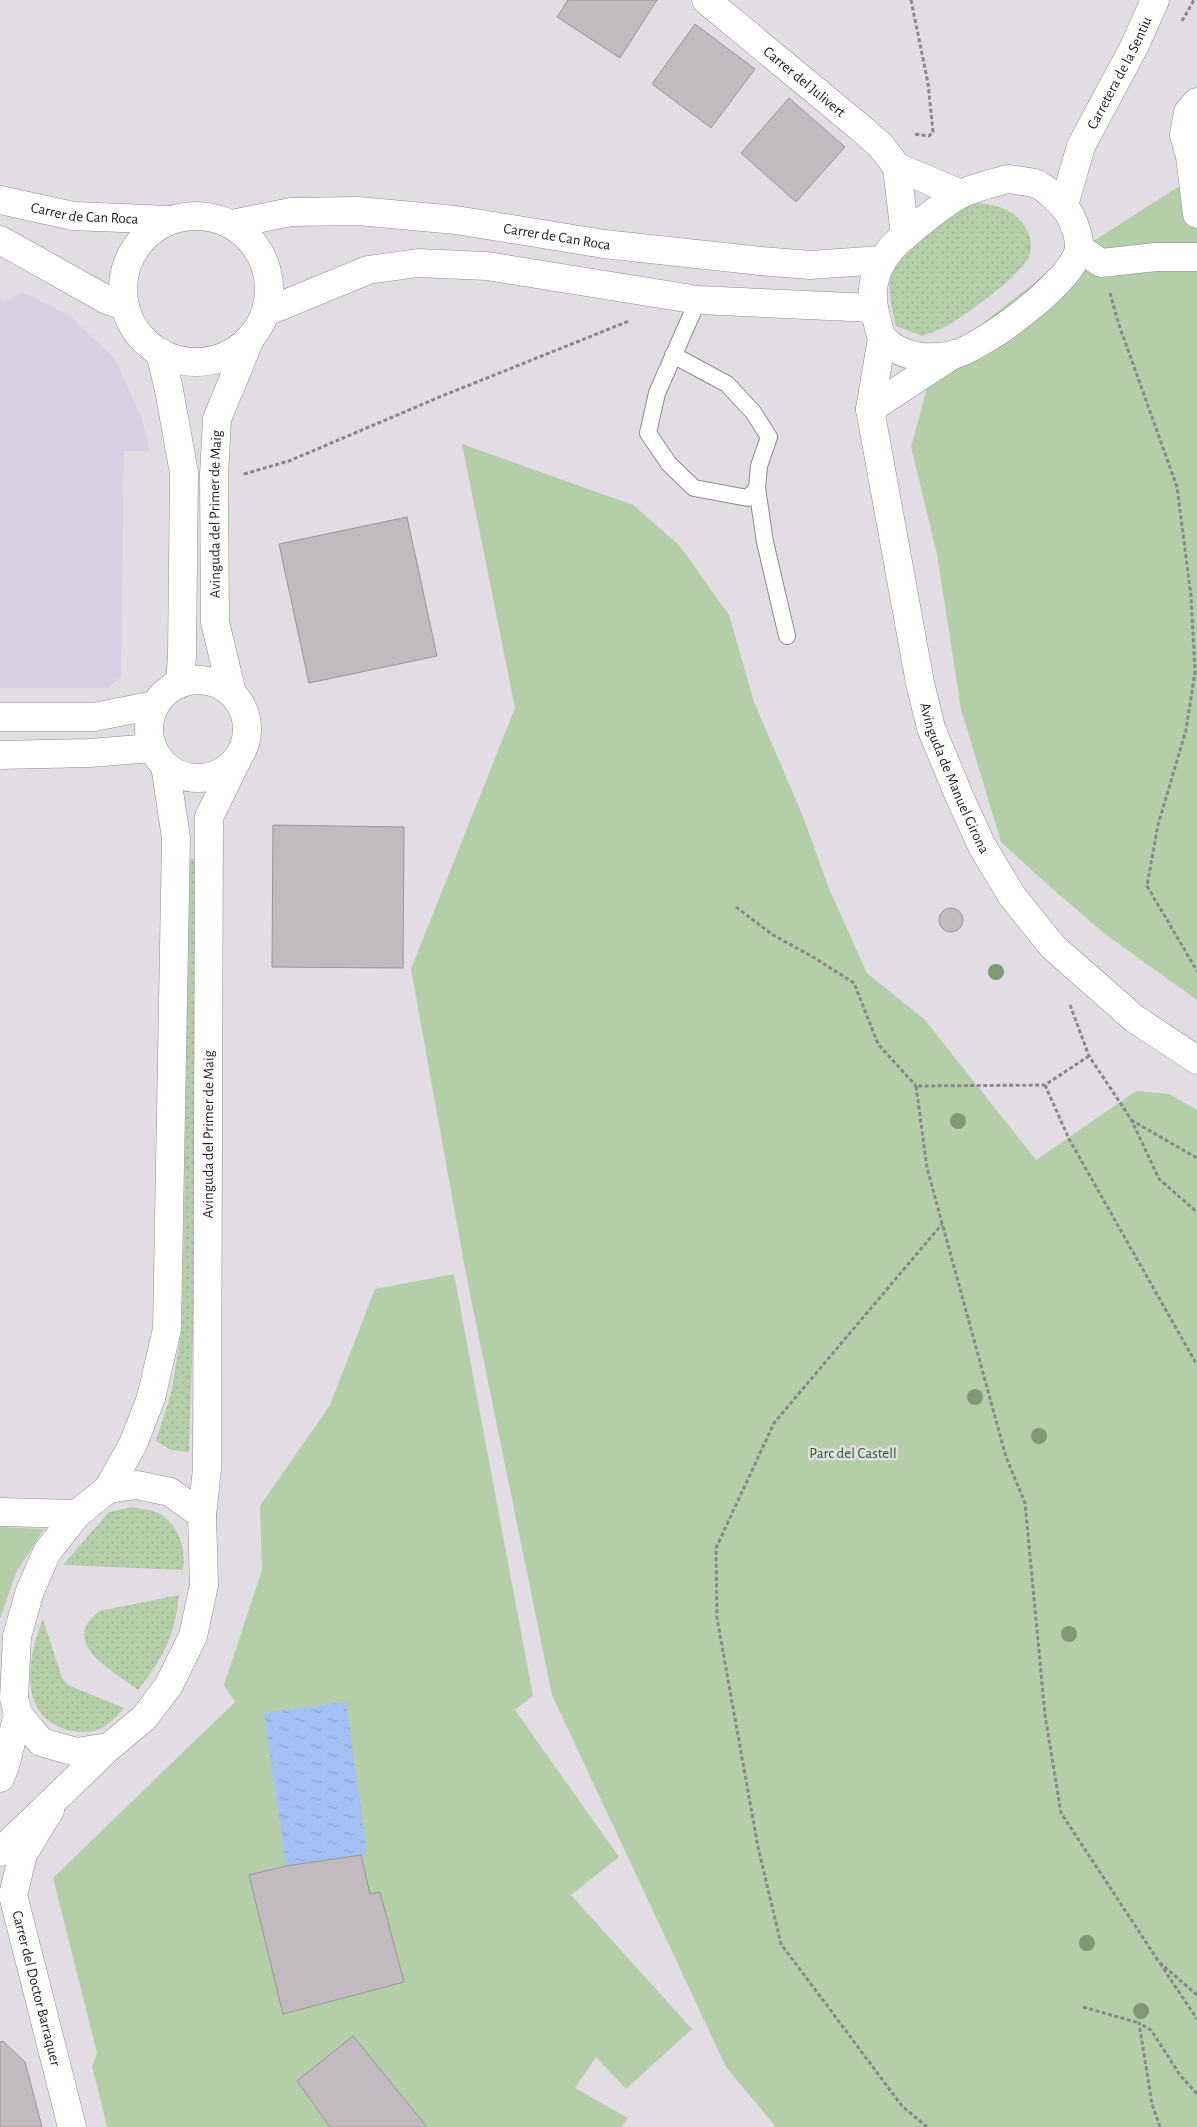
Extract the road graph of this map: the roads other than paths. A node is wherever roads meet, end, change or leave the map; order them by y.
1 (706, 0) edge
2 (1155, 0) edge
3 (1197, 102) edge
4 (1081, 146) junction
5 (1193, 155) edge
6 (897, 167) junction
7 (1036, 183) junction
8 (960, 194) junction
9 (0, 200) edge
10 (1064, 205) junction
11 (1197, 214) edge
12 (170, 220) junction
13 (232, 224) junction
14 (905, 236) junction
15 (0, 240) edge
16 (1079, 248) junction
17 (1197, 257) edge
18 (882, 260) junction
19 (698, 300) junction
20 (125, 306) junction
21 (873, 308) junction
22 (266, 312) junction
23 (882, 338) junction
24 (250, 339) junction
25 (160, 352) junction
26 (954, 354) junction
27 (673, 356) junction
28 (870, 409) junction
29 (758, 488) junction
30 (788, 636) dead end
31 (180, 684) junction
32 (232, 693) junction
33 (155, 705) junction
34 (0, 718) edge
35 (0, 754) edge
36 (159, 757) junction
37 (237, 760) junction
38 (1197, 1060) edge
39 (108, 1489) junction
40 (0, 1512) edge
41 (77, 1514) junction
42 (202, 1515) junction
43 (11, 1701) edge
44 (109, 1747) junction
45 (0, 1778) edge
46 (57, 1799) junction
47 (0, 1852) edge
48 (72, 2127) edge

1 - 6 street, Carrer del Julivert
2 - 4 street, Carretera de la Sentiu
3 - 5 street
4 - 7 street, Carretera de la Sentiu
4 - 10 street, Carretera de la Sentiu
5 - 11 street
6 - 8 street, Carrer del Julivert
6 - 14 street
7 - 8 street
7 - 10 street
8 - 14 street
9 - 12 street, Carrer de Can Roca
10 - 16 street
12 - 13 street
12 - 20 street
13 - 18 street, Carrer de Can Roca
13 - 22 street
14 - 18 street
15 - 20 street
16 - 17 street
16 - 26 street
18 - 21 street
19 - 21 street
19 - 22 street
19 - 27 lane
20 - 25 street
21 - 23 street
22 - 24 street
23 - 26 street
23 - 28 street, Avinguda de Manuel Girona
24 - 25 street
24 - 32 street, Avinguda del Primer de Maig
25 - 31 street
26 - 28 street
27 - 29 lane
27 - 29 lane
28 - 38 street, Avinguda de Manuel Girona
29 - 30 lane
31 - 32 street
31 - 33 street
32 - 37 street
33 - 34 street
33 - 36 street
35 - 36 street
36 - 37 street
36 - 39 street
37 - 42 street, Avinguda del Primer de Maig
39 - 41 street
39 - 42 street
40 - 41 street
41 - 43 street
42 - 44 street, Avinguda del Primer de Maig
43 - 44 street
43 - 45 street
44 - 46 street
46 - 47 street
46 - 48 street, Carrer del Doctor Barraquer

